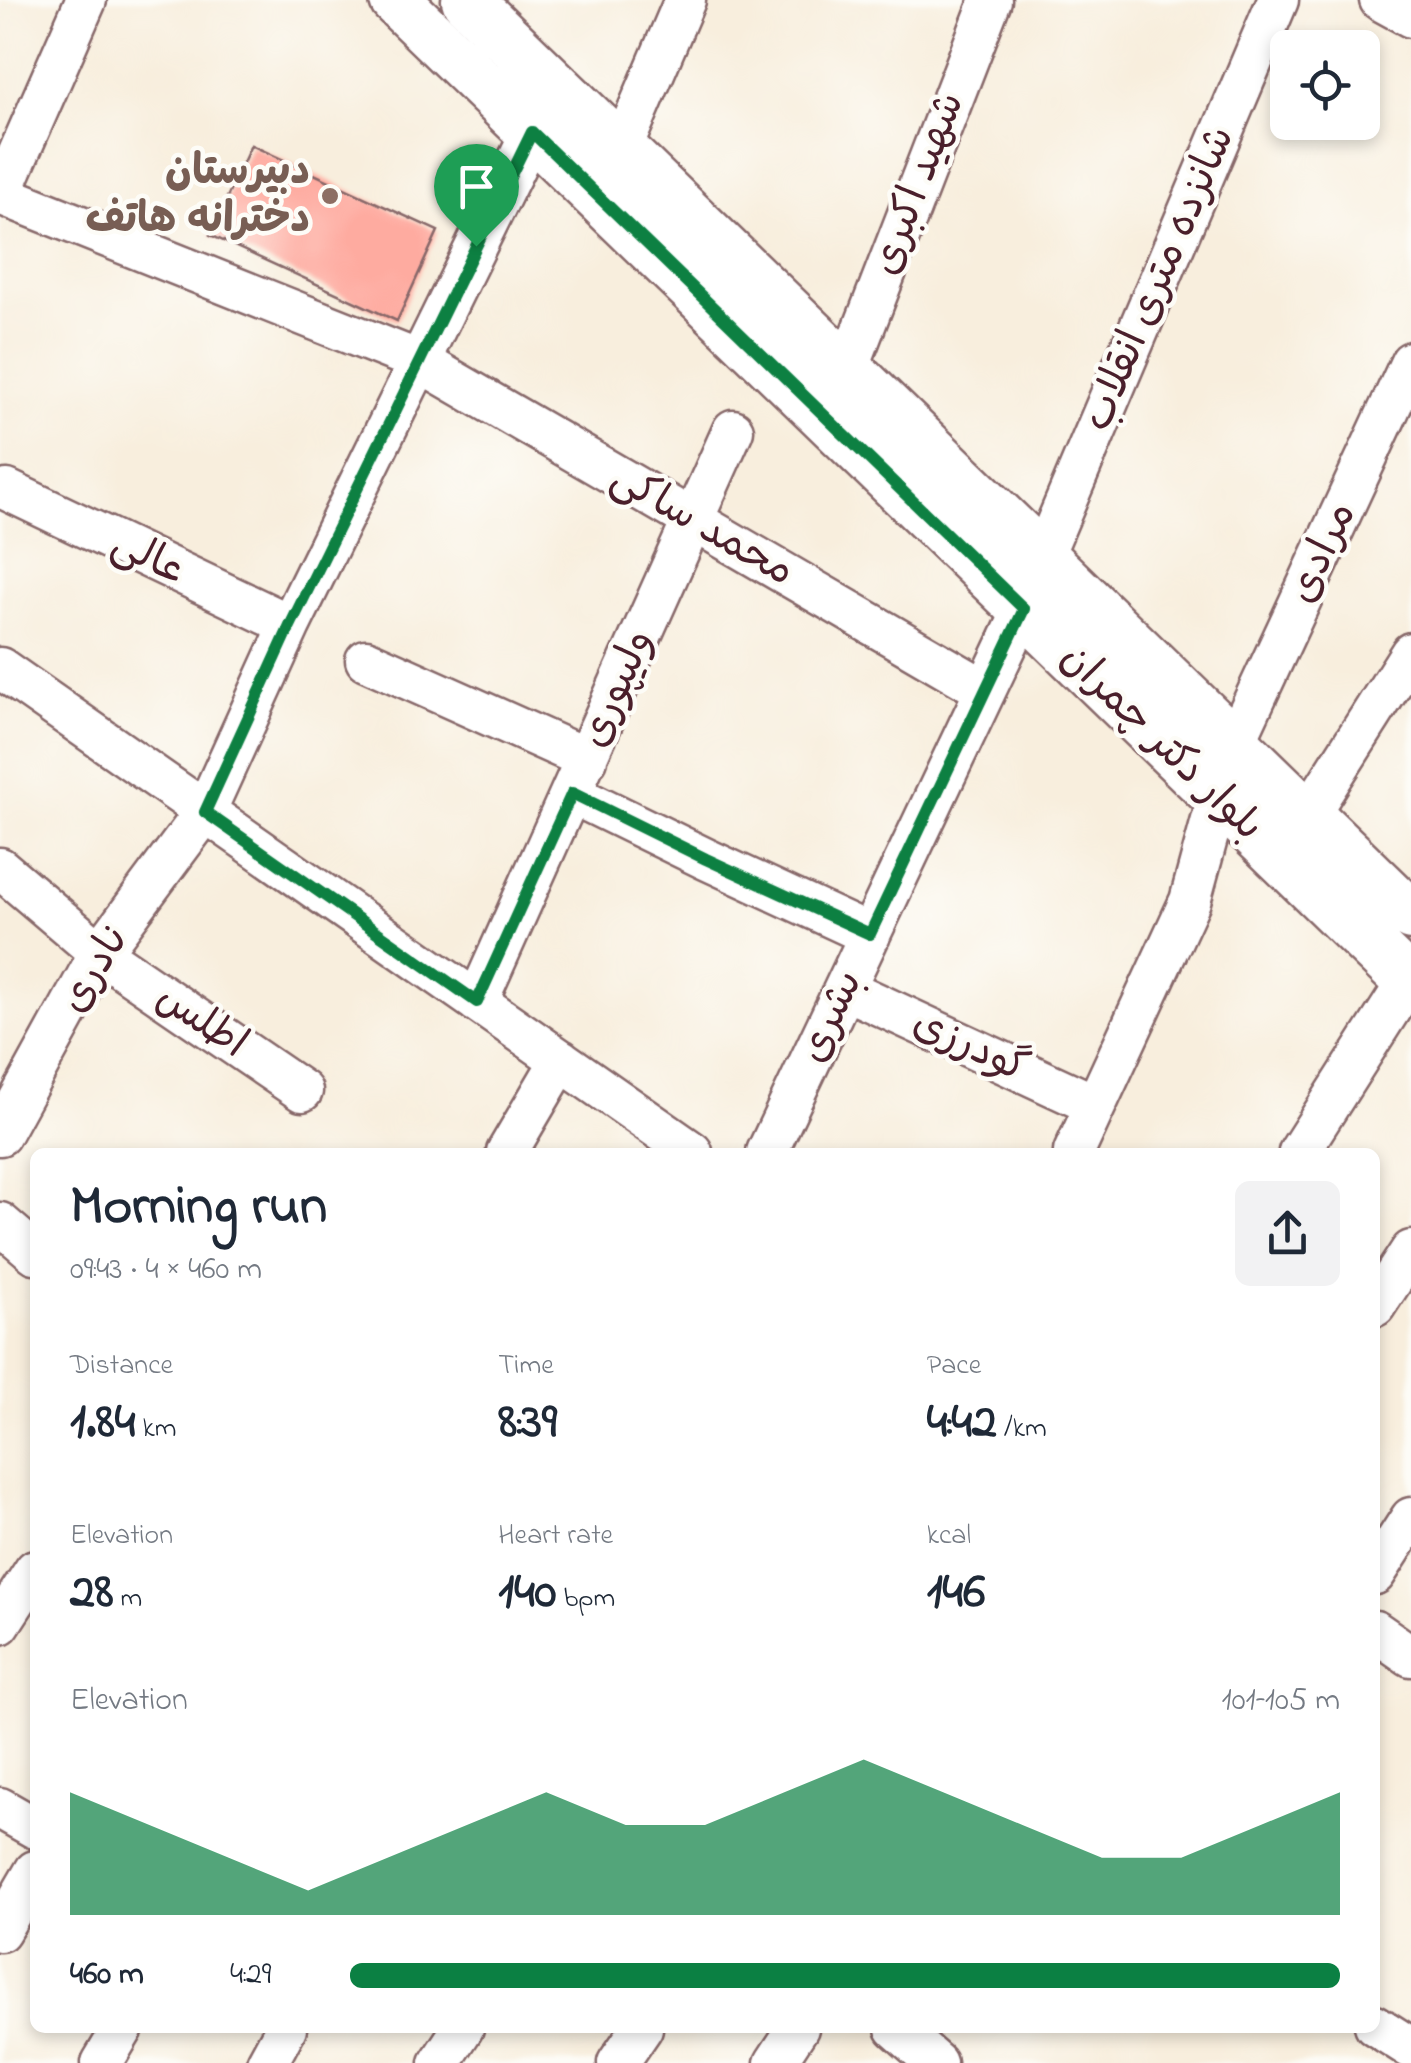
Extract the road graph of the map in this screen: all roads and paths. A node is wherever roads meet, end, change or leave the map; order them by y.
1 (86, 0) edge
2 (395, 0) edge
3 (467, 0) edge
4 (685, 0) edge
5 (991, 0) edge
6 (1278, 0) edge
7 (1380, 0) edge
8 (1411, 17) edge
9 (532, 132) junction
10 (621, 150) junction
11 (0, 194) edge
12 (420, 361) junction
13 (1411, 362) edge
14 (848, 369) junction
15 (734, 430) dead end
16 (7, 490) dead end
17 (694, 521) junction
18 (1042, 558) junction
19 (1024, 609) junction
20 (290, 626) junction
21 (1411, 653) edge
22 (366, 660) dead end
23 (0, 668) edge
24 (986, 690) junction
25 (1234, 744) junction
26 (579, 776) junction
27 (1218, 798) junction
28 (205, 812) junction
29 (1308, 815) junction
30 (0, 868) edge
31 (1411, 914) edge
32 (870, 934) junction
33 (100, 953) junction
34 (1409, 982) edge
35 (845, 988) junction
36 (477, 1002) junction
37 (560, 1060) junction
38 (302, 1091) dead end
39 (1095, 1104) junction
40 (0, 1135) edge
41 (509, 1148) edge
42 (684, 1148) edge
43 (770, 1148) edge
44 (1076, 1148) edge
45 (1302, 1148) edge
46 (0, 1222) edge
47 (30, 1249) edge
48 (1411, 1251) edge
49 (1380, 1298) edge
50 (1411, 1518) edge
51 (1380, 1566) edge
52 (30, 1578) edge
53 (0, 1624) edge
54 (1380, 1634) edge
55 (1411, 1656) edge
56 (0, 1808) edge
57 (30, 1825) edge
58 (30, 1880) edge
59 (0, 1931) edge
60 (1380, 2028) edge
61 (120, 2033) edge
62 (283, 2033) edge
63 (460, 2033) edge
64 (639, 2033) edge
65 (795, 2033) edge
66 (902, 2033) edge
67 (1411, 2048) edge
68 (102, 2063) edge
69 (267, 2063) edge
70 (440, 2063) edge
71 (618, 2063) edge
72 (776, 2063) edge
73 (936, 2063) edge

1 - 11 street
2 - 9 main road, بلوار دکتر چمران
3 - 10 main road, بلوار دکتر چمران
4 - 10 street
5 - 14 street, شهید اکبری
6 - 18 street, شانزده متری انقلاب
7 - 8 street
9 - 12 street, نادری
9 - 19 main road, بلوار دکتر چمران
10 - 14 main road, بلوار دکتر چمران
11 - 12 street, محمد ساکی
12 - 17 street, محمد ساکی
12 - 20 street, نادری
13 - 25 street, مرادی
14 - 18 main road, بلوار دکتر چمران
15 - 17 street, ولیپوری
16 - 20 street, عالی
17 - 24 street, محمد ساکی
17 - 26 street, ولیپوری
18 - 25 main road, بلوار دکتر چمران
19 - 24 street, بشری
19 - 27 main road, بلوار دکتر چمران
20 - 28 street, نادری
21 - 29 street
22 - 26 street
23 - 28 street
24 - 32 street, بشری
25 - 29 main road, بلوار دکتر چمران
26 - 32 street
26 - 36 street, ولیپوری
27 - 34 main road, بلوار دکتر چمران
27 - 39 street
28 - 33 street, نادری
28 - 36 street
29 - 31 main road, بلوار دکتر چمران
30 - 33 street, اطلس
32 - 35 street, بشری
33 - 38 street, اطلس
33 - 40 street, نادری
34 - 45 street
35 - 39 street, گودرزی
35 - 43 street, بشری
36 - 37 street
37 - 41 street
37 - 42 street
39 - 44 street
46 - 47 street
48 - 49 street
50 - 51 street
52 - 53 street
54 - 55 street
56 - 57 street
58 - 59 street
60 - 67 street
61 - 68 street
62 - 69 street
63 - 70 street
64 - 71 street
65 - 72 street
66 - 73 street

